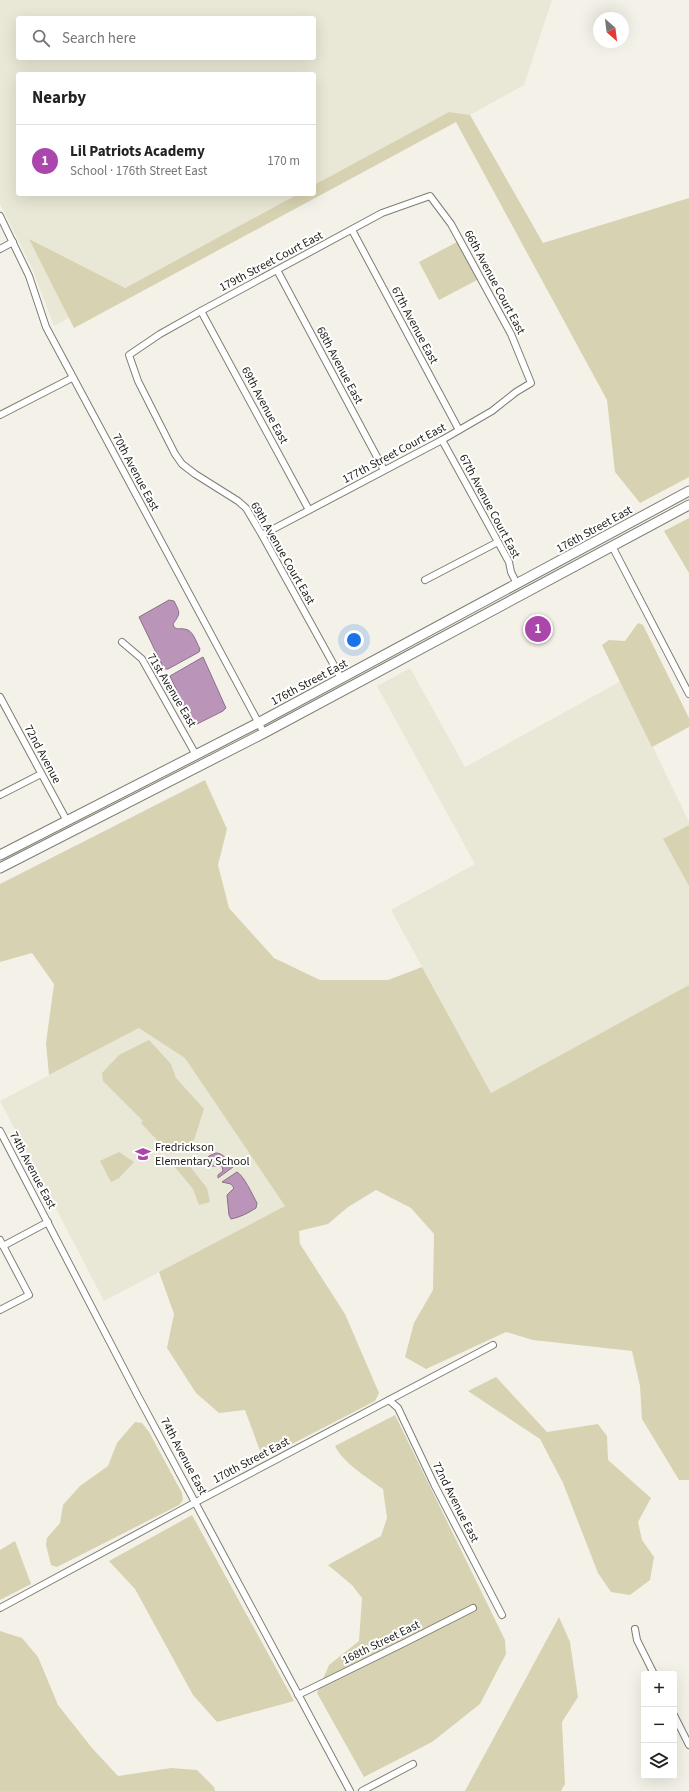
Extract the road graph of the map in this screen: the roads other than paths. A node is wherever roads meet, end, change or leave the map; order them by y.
1 (430, 196) joint
2 (0, 216) edge
3 (352, 230) junction
4 (14, 242) junction
5 (0, 249) edge
6 (277, 270) junction
7 (202, 311) junction
8 (129, 355) joint
9 (72, 378) junction
10 (531, 384) joint
11 (0, 415) edge
12 (459, 430) junction
13 (442, 440) junction
14 (384, 470) junction
15 (689, 491) edge
16 (689, 496) edge
17 (689, 505) edge
18 (309, 510) junction
19 (656, 523) junction
20 (262, 535) junction
21 (498, 542) junction
22 (612, 546) junction
23 (425, 580) dead end
24 (517, 584) junction
25 (122, 642) dead end
26 (342, 678) junction
27 (689, 694) edge
28 (0, 697) edge
29 (7, 709) junction
30 (0, 713) edge
31 (258, 723) junction
32 (264, 734) junction
33 (196, 755) junction
34 (41, 774) junction
35 (0, 795) edge
36 (67, 821) junction
37 (0, 855) edge
38 (0, 868) edge
39 (0, 1131) edge
40 (48, 1222) junction
41 (1, 1243) edge
42 (0, 1310) edge
43 (493, 1346) dead end
44 (389, 1400) junction
45 (196, 1502) junction
46 (0, 1608) edge
47 (472, 1608) dead end
48 (502, 1615) dead end
49 (635, 1629) dead end
50 (652, 1671) edge
51 (298, 1695) junction
52 (677, 1721) edge
53 (689, 1745) edge
54 (413, 1764) dead end
55 (350, 1791) edge
56 (362, 1791) edge

1 - 3 street, 179th Street Court East
1 - 10 street, 66th Avenue Court East
2 - 4 street, 70th Avenue East
3 - 6 street, 179th Street Court East
3 - 12 street, 67th Avenue East
4 - 5 street
4 - 9 street, 70th Avenue East
6 - 7 street, 179th Street Court East
6 - 14 street, 68th Avenue East
7 - 8 street, 179th Street Court East
7 - 18 street, 69th Avenue East
8 - 20 street, 69th Avenue Court East
9 - 11 street
9 - 31 street, 70th Avenue East
10 - 12 street, 177th Street Court East
12 - 13 street, 177th Street Court East
13 - 14 street, 177th Street Court East
13 - 21 street, 67th Avenue Court East
14 - 18 street, 177th Street Court East
15 - 24 main road, 176th Street East
16 - 19 main road
17 - 19 main road, 176th Street East
18 - 20 street, 177th Street Court East
19 - 22 main road, 176th Street East
20 - 26 street, 69th Avenue Court East
21 - 23 street
21 - 24 street, 67th Avenue Court East
22 - 27 street
22 - 32 main road, 176th Street East
24 - 26 main road, 176th Street East
25 - 33 street, 71st Avenue East
26 - 31 main road, 176th Street East
28 - 29 street, 72nd Avenue
29 - 30 street
29 - 34 street, 72nd Avenue
31 - 32 street, 70th Avenue East
31 - 33 main road, 176th Street East
32 - 38 main road, 176th Street East
33 - 36 main road, 176th Street East
34 - 35 street
34 - 36 street, 72nd Avenue
36 - 37 main road, 176th Street East
39 - 40 street, 74th Avenue East
40 - 41 street
40 - 45 street, 74th Avenue East
41 - 42 street
43 - 44 street, 170th Street East
44 - 45 street, 170th Street East
44 - 48 street, 72nd Avenue East
45 - 46 street, 170th Street East
45 - 51 street, 74th Avenue East
47 - 51 street, 168th Street East
49 - 50 street
51 - 55 street, 74th Avenue East
52 - 53 street
54 - 56 street

